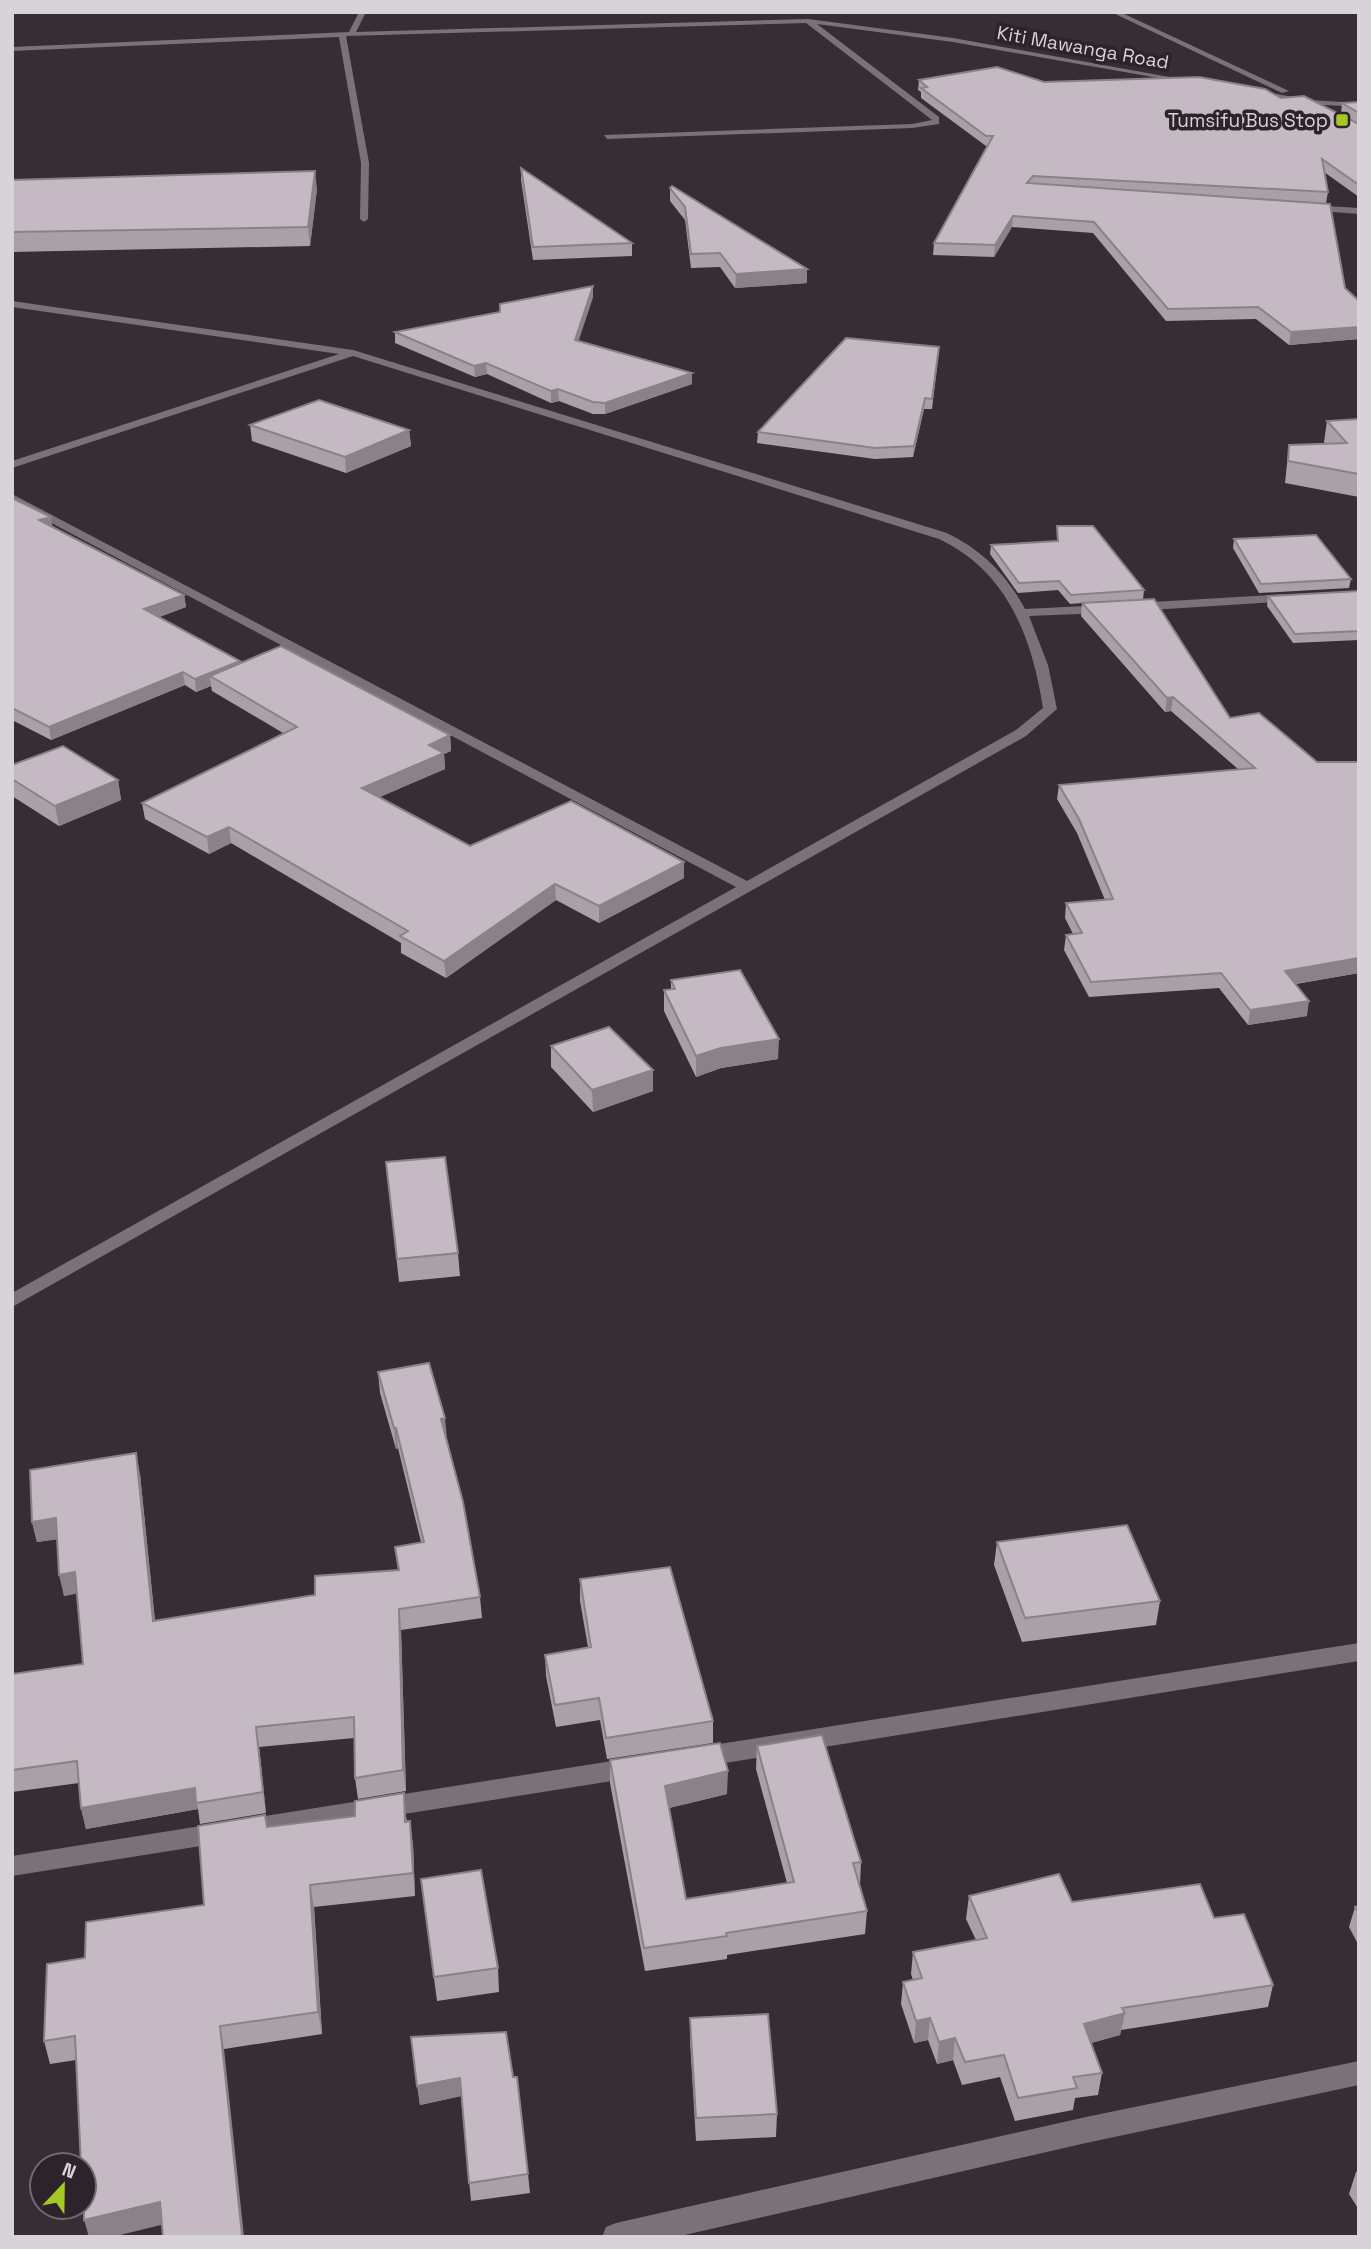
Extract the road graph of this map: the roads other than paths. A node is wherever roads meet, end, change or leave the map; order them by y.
1 (363, 12) edge
2 (1114, 12) edge
3 (742, 17) edge
4 (808, 21) junction
5 (347, 34) junction
6 (12, 49) edge
7 (1200, 83) edge
8 (1241, 90) edge
9 (1310, 102) junction
10 (1359, 104) edge
11 (1329, 114) edge
12 (607, 136) dead end
13 (1304, 208) edge
14 (1359, 211) edge
15 (364, 219) dead end
16 (12, 303) edge
17 (353, 353) junction
18 (12, 464) edge
19 (12, 497) edge
20 (1305, 597) edge
21 (1023, 613) junction
22 (749, 888) junction
23 (12, 1301) edge
24 (1359, 1653) edge
25 (12, 1867) edge
26 (1359, 2073) edge
27 (616, 2237) edge

1 - 5 street
2 - 9 street
3 - 4 street, Kiti Mawanga Road
3 - 5 street, Kiti Mawanga Road
4 - 7 street, Kiti Mawanga Road
4 - 12 street
5 - 6 street, Kiti Mawanga Road
5 - 15 street
8 - 9 street
9 - 10 street
9 - 11 street
13 - 14 street
16 - 17 street
17 - 18 street
17 - 21 street
19 - 22 street
20 - 21 street
21 - 22 street
22 - 23 street
24 - 25 street
26 - 27 street

